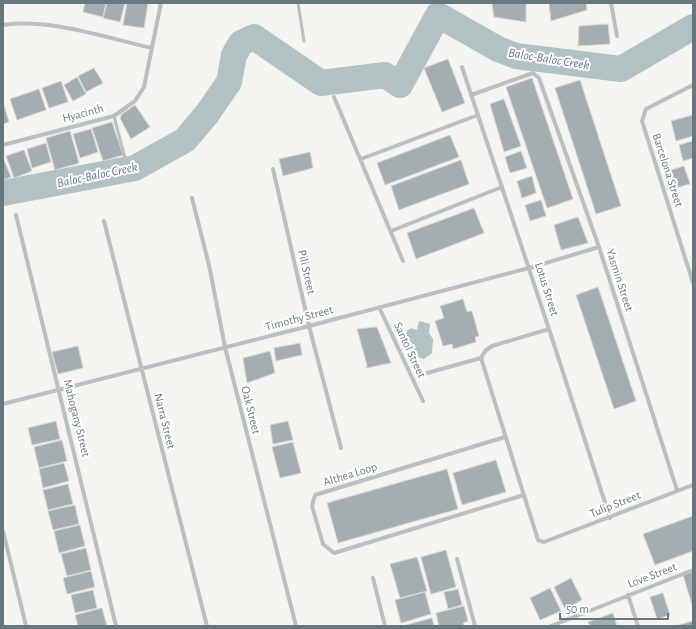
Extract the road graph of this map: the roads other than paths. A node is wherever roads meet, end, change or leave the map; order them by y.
1 (161, 3) edge
2 (298, 3) edge
3 (611, 3) edge
4 (3, 25) edge
5 (617, 36) dead end
6 (304, 41) dead end
7 (152, 48) junction
8 (462, 67) dead end
9 (693, 85) edge
10 (471, 95) junction
11 (334, 97) dead end
12 (478, 115) junction
13 (114, 116) junction
14 (3, 145) edge
15 (361, 159) junction
16 (126, 162) dead end
17 (273, 169) dead end
18 (502, 187) junction
19 (192, 198) dead end
20 (16, 215) dead end
21 (104, 221) dead end
22 (391, 231) junction
23 (599, 247) junction
24 (403, 261) dead end
25 (529, 268) junction
26 (693, 283) edge
27 (379, 307) junction
28 (309, 326) junction
29 (550, 329) junction
30 (225, 347) junction
31 (482, 358) junction
32 (141, 369) junction
33 (427, 373) dead end
34 (60, 390) junction
35 (423, 401) dead end
36 (3, 404) edge
37 (505, 437) junction
38 (341, 448) dead end
39 (693, 485) edge
40 (677, 490) junction
41 (524, 495) junction
42 (610, 518) junction
43 (3, 531) edge
44 (457, 559) dead end
45 (693, 570) edge
46 (374, 578) dead end
47 (628, 595) junction
48 (26, 626) edge
49 (116, 626) edge
50 (207, 626) edge
51 (296, 626) edge
52 (385, 626) edge
53 (475, 626) edge
54 (551, 626) edge
55 (638, 626) edge

1 - 7 street, Hyacinth
2 - 6 lane
3 - 5 street
4 - 7 street
7 - 13 street, Hyacinth
8 - 10 street, Lotus Street
9 - 26 street, Barcelona Street
10 - 12 street, Lotus Street
10 - 23 street, Yasmin Street
11 - 15 street
12 - 15 street
12 - 18 street, Lotus Street
13 - 14 street, Hyacinth
13 - 16 lane
15 - 22 street
17 - 28 street, Pili Street
18 - 22 street
18 - 25 street, Lotus Street
19 - 30 street, Oak Street
20 - 34 street, Mahogany Street
21 - 32 street, Narra Street
22 - 24 street
23 - 25 street, Timothy Street
23 - 40 street, Yasmin Street
25 - 27 street, Timothy Street
25 - 29 street, Lotus Street
27 - 28 street, Timothy Street
27 - 35 street, Santol Street
28 - 30 street, Timothy Street
28 - 38 street, Pili Street
29 - 31 street
29 - 42 street, Lotus Street
30 - 32 street, Timothy Street
30 - 51 street, Oak Street
31 - 33 street
31 - 37 street
32 - 34 street, Timothy Street
32 - 50 street, Narra Street
34 - 36 street, Timothy Street
34 - 49 street, Mahogany Street
37 - 41 street
37 - 41 street, Althea Loop
39 - 40 street, Tulip Street
40 - 42 street, Tulip Street
41 - 42 street, Tulip Street
43 - 48 street
44 - 53 street
45 - 47 street, Love Street
46 - 52 street
47 - 54 street, Love Street
47 - 55 street

